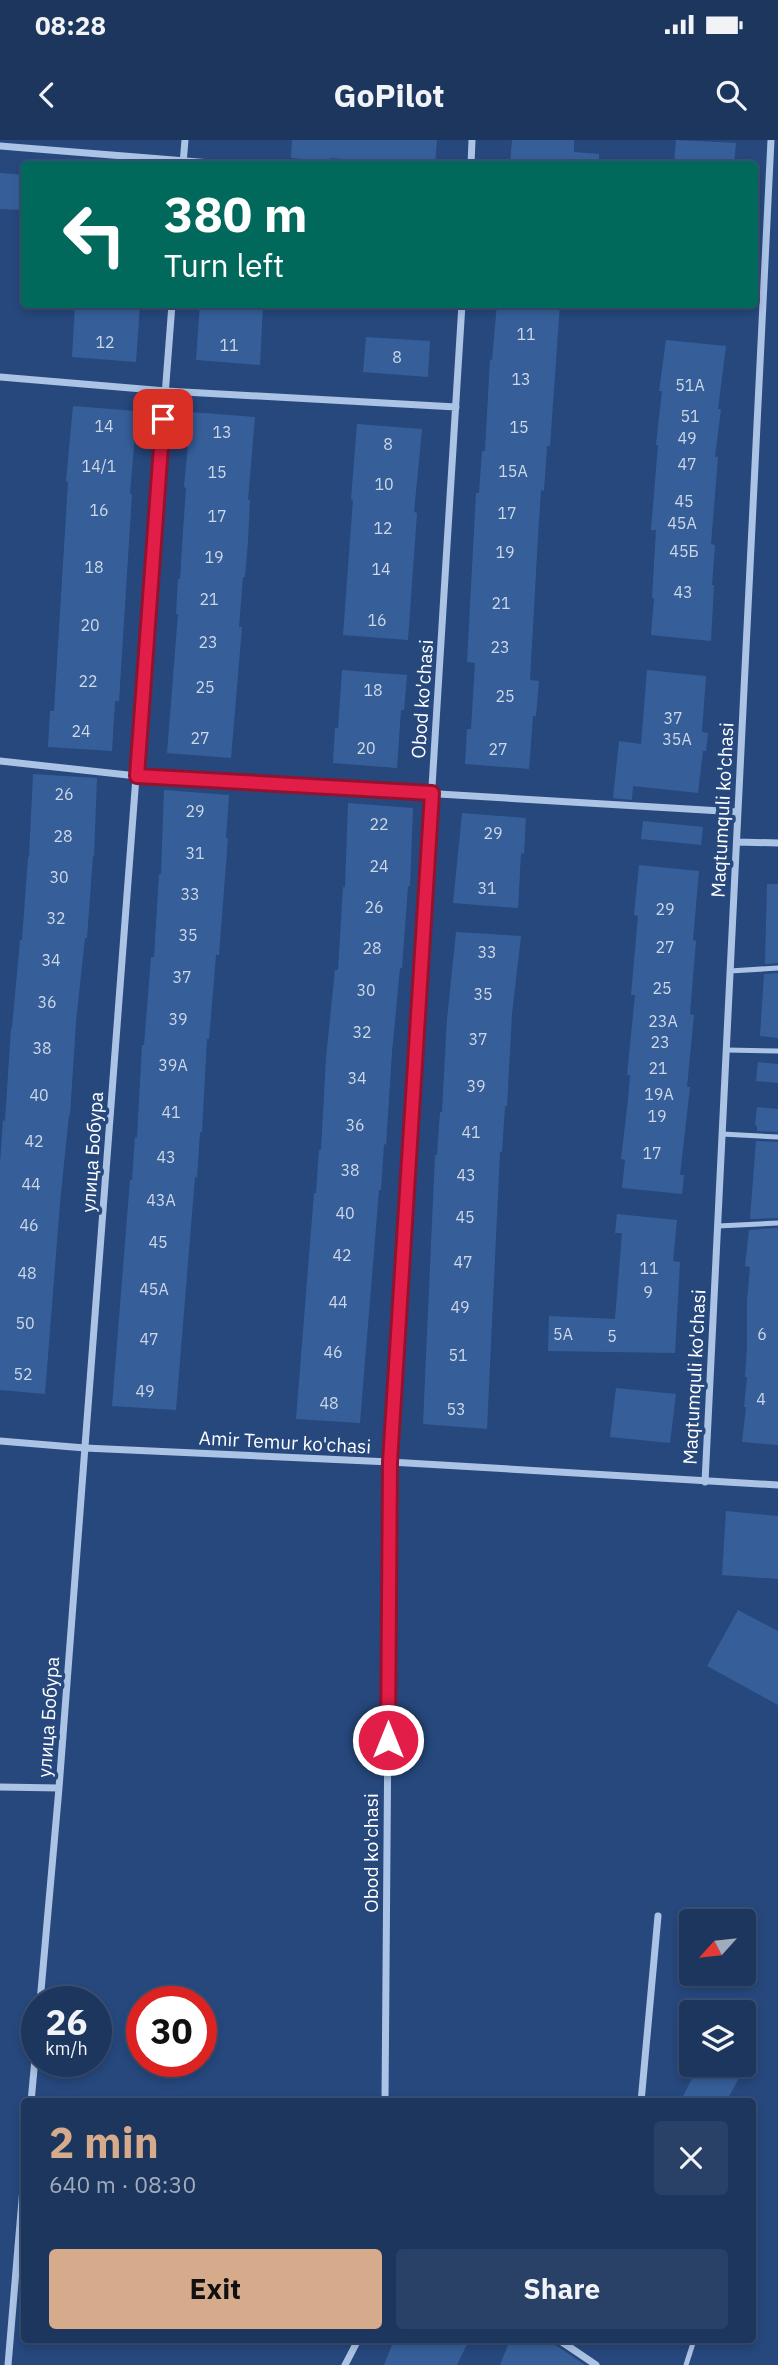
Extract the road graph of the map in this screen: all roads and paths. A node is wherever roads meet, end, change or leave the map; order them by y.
1 (185, 140) edge
2 (472, 140) edge
3 (771, 140) edge
4 (0, 146) edge
5 (161, 161) edge
6 (183, 161) edge
7 (471, 161) edge
8 (172, 308) edge
9 (462, 308) edge
10 (0, 377) edge
11 (166, 391) junction
12 (456, 407) junction
13 (0, 761) edge
14 (137, 776) junction
15 (432, 793) junction
16 (738, 812) junction
17 (737, 842) junction
18 (778, 843) edge
19 (778, 968) edge
20 (730, 971) junction
21 (726, 1050) junction
22 (778, 1051) edge
23 (722, 1134) junction
24 (778, 1137) edge
25 (778, 1223) edge
26 (718, 1226) junction
27 (0, 1441) edge
28 (85, 1448) junction
29 (390, 1462) junction
30 (705, 1482) junction
31 (778, 1485) edge
32 (0, 1787) edge
33 (59, 1788) junction
34 (658, 1916) dead end
35 (41, 1986) edge
36 (33, 2077) edge
37 (31, 2098) edge
38 (385, 2098) edge
39 (641, 2098) edge
40 (21, 2211) edge
41 (356, 2343) edge
42 (563, 2343) edge
43 (693, 2343) edge
44 (8, 2365) edge
45 (345, 2365) edge
46 (596, 2365) edge
47 (686, 2365) edge

1 - 6 street
2 - 7 street
3 - 16 street, Maqtumquli ko'chasi
4 - 5 street
8 - 11 street, улица Бобура
9 - 12 street, Obod ko'chasi
10 - 11 street
11 - 12 street
11 - 14 street, улица Бобура
12 - 15 street, Obod ko'chasi
13 - 14 street
14 - 15 street
14 - 28 street, улица Бобура
15 - 16 street
15 - 29 street, Obod ko'chasi
16 - 17 street, Maqtumquli ko'chasi
17 - 18 street
17 - 20 street, Maqtumquli ko'chasi
19 - 20 lane
20 - 21 street, Maqtumquli ko'chasi
21 - 22 lane
21 - 23 street, Maqtumquli ko'chasi
23 - 24 lane
23 - 26 street, Maqtumquli ko'chasi
25 - 26 lane
26 - 30 street, Maqtumquli ko'chasi
27 - 28 street, Amir Temur ko'chasi
28 - 29 street, Amir Temur ko'chasi
28 - 33 street, улица Бобура
29 - 30 street, Amir Temur ko'chasi
29 - 38 street, Obod ko'chasi
30 - 31 street, Amir Temur ko'chasi
32 - 33 street
33 - 35 street, улица Бобура
34 - 39 street
36 - 37 street
40 - 44 street
41 - 45 street
42 - 46 street
43 - 47 lane

